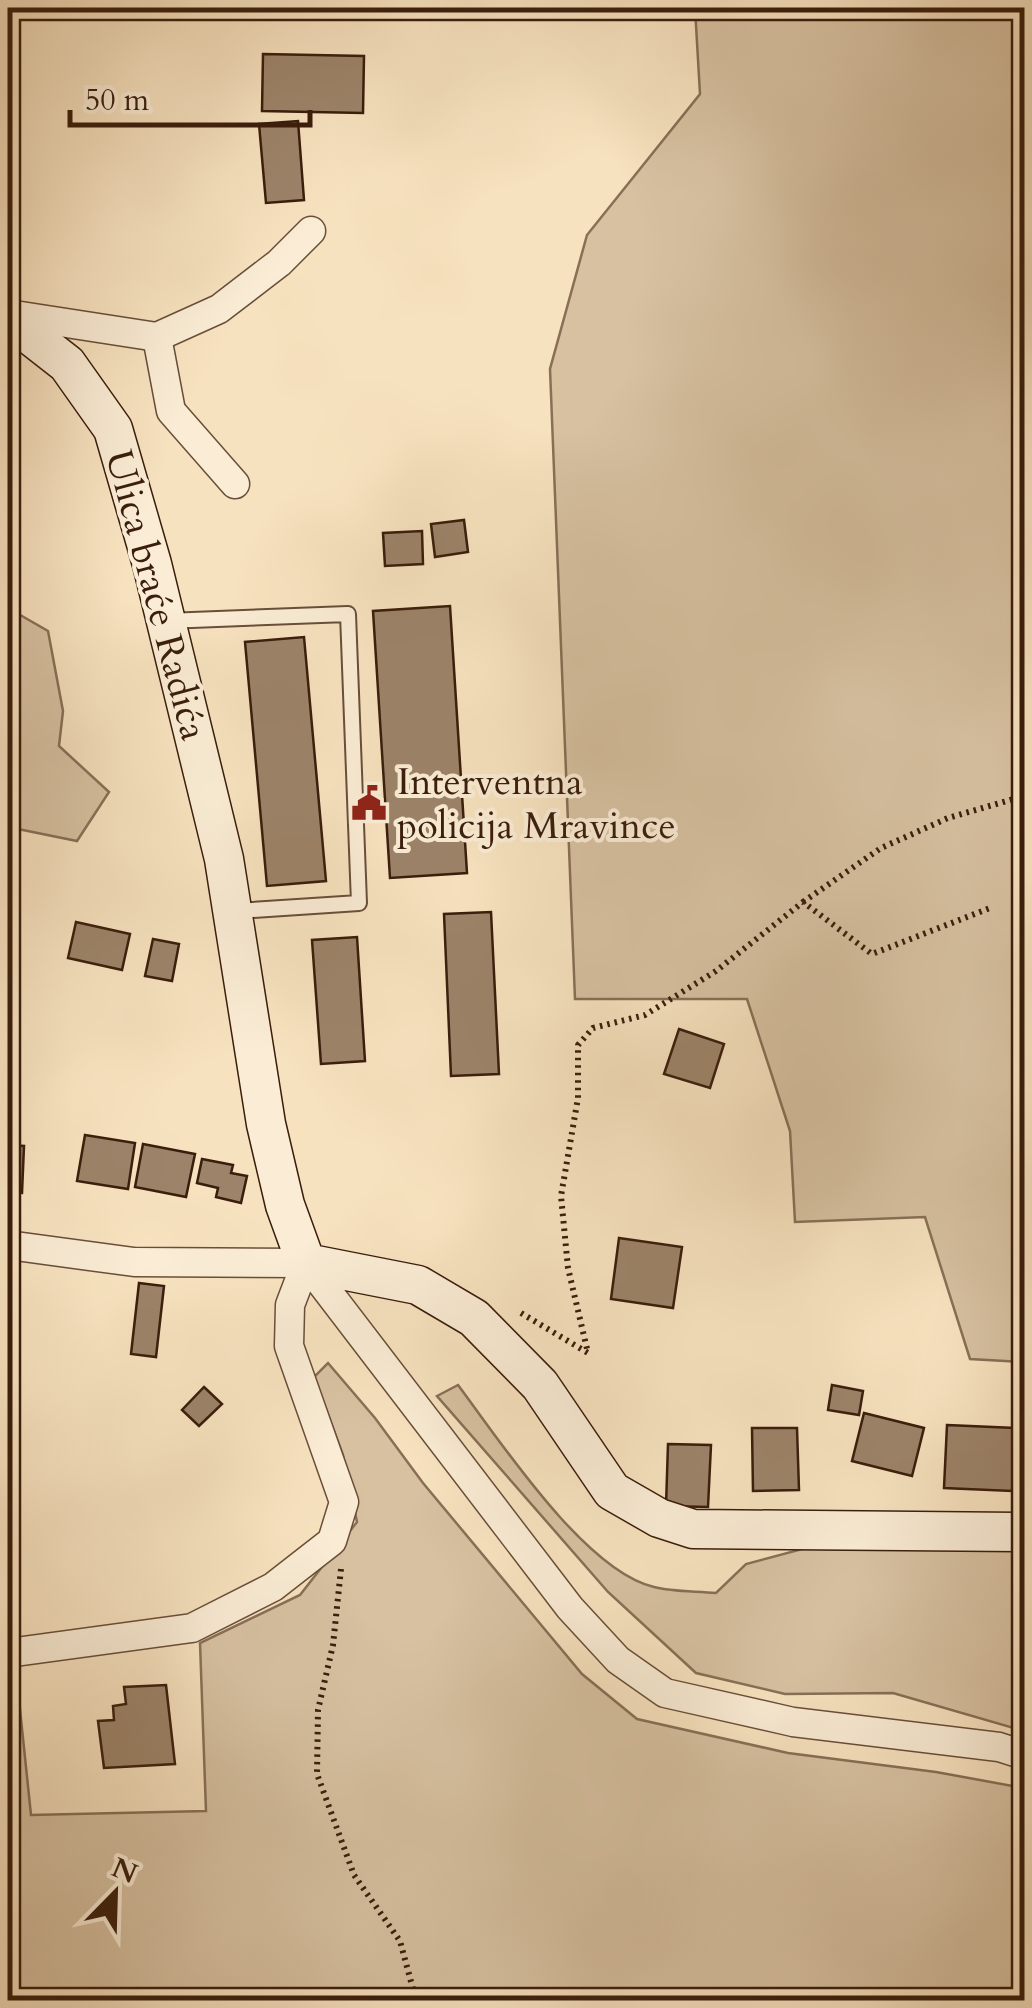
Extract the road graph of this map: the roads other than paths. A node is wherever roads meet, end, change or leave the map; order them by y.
1 (311, 231) dead end
2 (8, 316) edge
3 (157, 337) junction
4 (236, 484) dead end
5 (166, 621) junction
6 (232, 912) junction
7 (8, 1245) edge
8 (306, 1263) junction
9 (1024, 1532) edge
10 (8, 1653) edge
11 (1024, 1755) edge

1 - 3 street
2 - 3 street
2 - 5 main road, Ulica braće Radića
3 - 4 street
5 - 6 main road, Ulica braće Radića
5 - 6 lane
6 - 8 main road, Ulica braće Radića
7 - 8 street
8 - 9 main road
8 - 10 street
8 - 11 street

